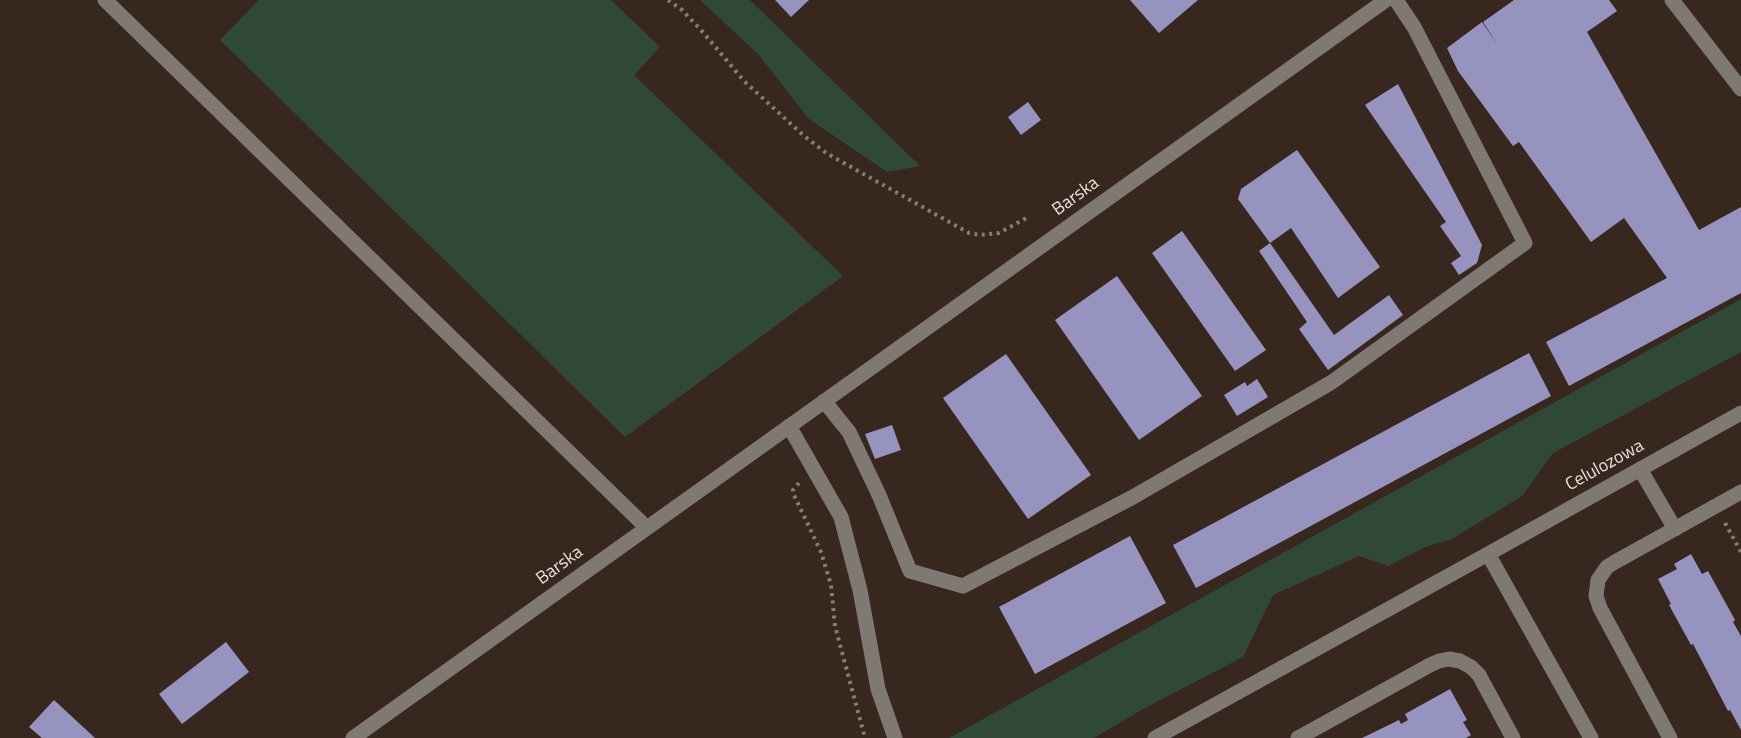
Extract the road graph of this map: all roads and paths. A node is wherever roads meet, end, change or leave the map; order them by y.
1 (105, 0) edge
2 (668, 0) edge
3 (1386, 0) edge
4 (1396, 0) edge
5 (1672, 0) edge
6 (1741, 89) edge
7 (1030, 216) dead end
8 (825, 401) junction
9 (1741, 413) edge
10 (789, 426) junction
11 (1640, 469) junction
12 (815, 473) junction
13 (1741, 492) edge
14 (1723, 519) dead end
15 (647, 528) junction
16 (1675, 529) junction
17 (1741, 552) edge
18 (1488, 554) junction
19 (1161, 737) edge
20 (353, 738) edge
21 (865, 738) edge
22 (895, 738) edge
23 (1298, 738) edge
24 (1514, 738) edge
25 (1591, 738) edge
26 (1670, 738) edge

1 - 15 street
2 - 7 path
3 - 8 street, Barska
4 - 8 street
5 - 6 street
8 - 10 street, Barska
9 - 11 street, Celulozowa
10 - 12 street
10 - 15 street, Barska
11 - 16 street
11 - 18 street, Celulozowa
12 - 21 path
12 - 22 street
13 - 16 street
14 - 17 path
15 - 20 street, Barska
16 - 26 street
18 - 19 street, Celulozowa
18 - 25 street
23 - 24 street

